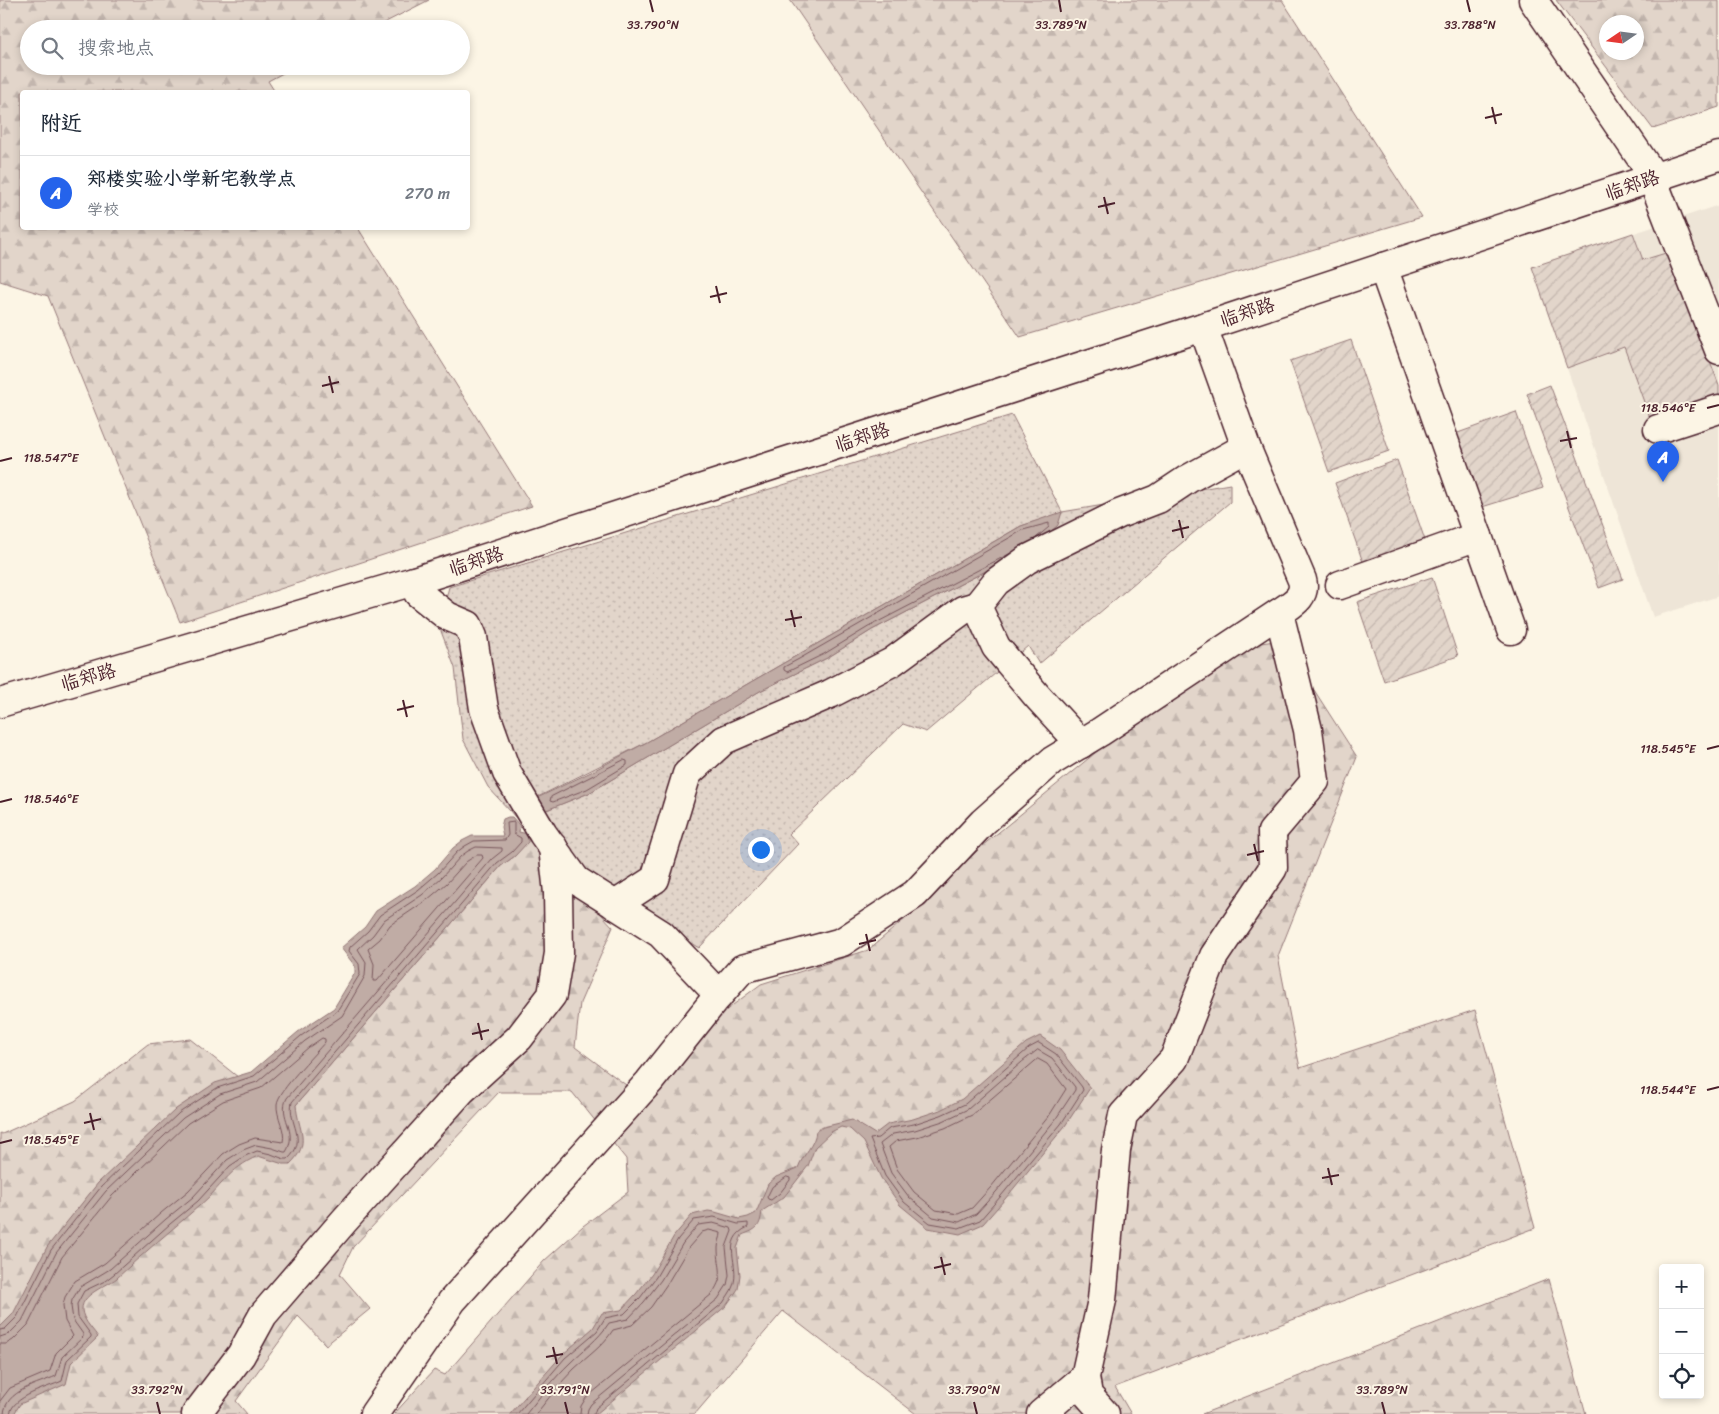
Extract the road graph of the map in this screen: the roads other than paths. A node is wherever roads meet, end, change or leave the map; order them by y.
1 (1533, 0) edge
2 (1719, 156) edge
3 (1653, 178) junction
4 (1383, 267) junction
5 (1203, 327) junction
6 (1719, 350) edge
7 (1719, 409) edge
8 (1658, 430) dead end
9 (1246, 447) junction
10 (1478, 536) junction
11 (414, 581) junction
12 (1340, 585) dead end
13 (977, 606) junction
14 (1279, 613) junction
15 (1511, 630) dead end
16 (0, 703) edge
17 (1081, 744) junction
18 (552, 847) junction
19 (615, 905) junction
20 (719, 995) junction
21 (1085, 1377) junction
22 (196, 1414) edge
23 (374, 1414) edge
24 (1041, 1414) edge
25 (1105, 1414) edge

1 - 3 main road
2 - 3 main road, 临郑路
3 - 4 main road, 临郑路
3 - 6 main road
4 - 5 main road, 临郑路
4 - 10 main road
5 - 9 main road
5 - 11 main road, 临郑路
7 - 8 main road
9 - 13 main road
9 - 14 main road
10 - 12 main road
10 - 15 main road
11 - 16 main road, 临郑路
11 - 18 main road
13 - 17 main road
13 - 19 main road
14 - 17 main road
14 - 21 main road
17 - 20 main road
18 - 19 main road
18 - 22 main road
19 - 20 main road
20 - 23 main road
21 - 24 main road
21 - 25 main road

